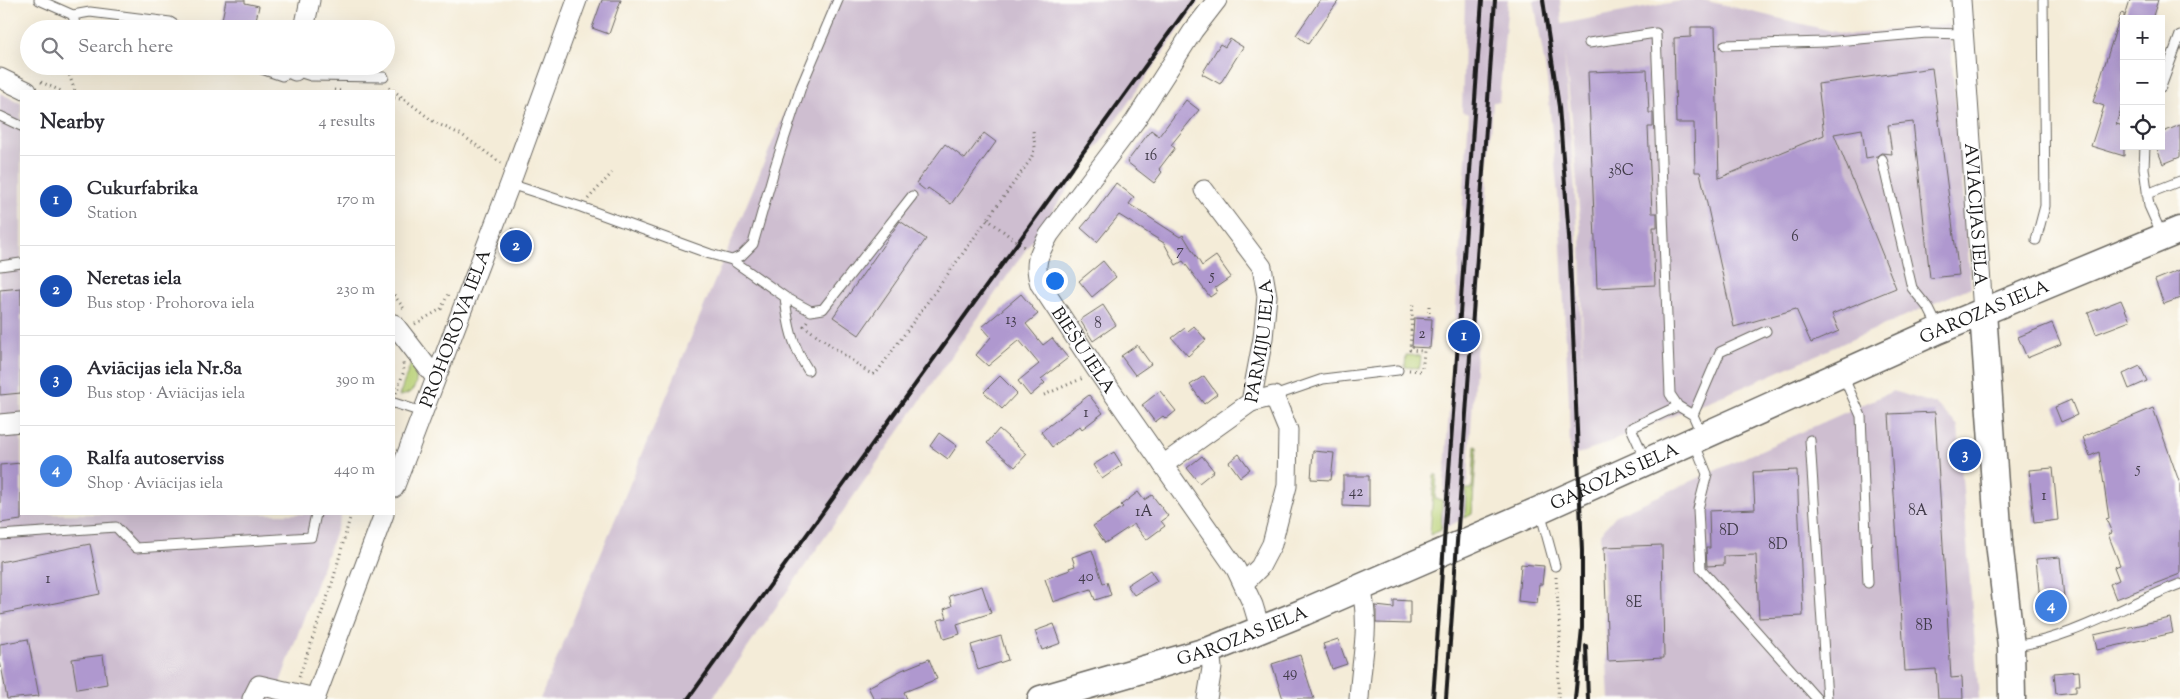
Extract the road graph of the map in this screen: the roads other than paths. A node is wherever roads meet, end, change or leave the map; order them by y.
1 (39, 0) edge
2 (310, 0) edge
3 (577, 0) edge
4 (838, 0) edge
5 (1217, 0) edge
6 (1961, 0) edge
7 (2043, 0) edge
8 (73, 15) junction
9 (74, 20) edge
10 (154, 20) edge
11 (306, 20) edge
12 (1963, 34) junction
13 (2180, 35) edge
14 (1589, 43) dead end
15 (1725, 44) dead end
16 (309, 75) edge
17 (2165, 75) edge
18 (384, 77) road end
19 (0, 78) edge
20 (26, 90) edge
21 (0, 116) edge
22 (20, 126) edge
23 (2145, 150) edge
24 (1882, 160) dead end
25 (506, 169) junction
26 (2180, 181) edge
27 (1204, 190) dead end
28 (2148, 194) junction
29 (912, 196) dead end
30 (2172, 233) edge
31 (2036, 240) dead end
32 (732, 260) junction
33 (20, 263) edge
34 (0, 266) edge
35 (786, 297) junction
36 (1982, 312) junction
37 (395, 325) edge
38 (1940, 330) junction
39 (1766, 331) dead end
40 (808, 370) dead end
41 (1398, 370) road end
42 (1842, 373) junction
43 (435, 377) junction
44 (1274, 396) junction
45 (1250, 402) junction
46 (395, 403) edge
47 (1678, 406) junction
48 (422, 412) junction
49 (20, 422) edge
50 (0, 424) edge
51 (1696, 430) junction
52 (1810, 440) dead end
53 (1646, 461) junction
54 (1163, 465) junction
55 (395, 485) edge
56 (1539, 510) junction
57 (316, 515) edge
58 (384, 515) edge
59 (0, 535) edge
60 (1555, 566) road end
61 (1244, 582) junction
62 (1868, 582) dead end
63 (2180, 584) edge
64 (1360, 588) junction
65 (1260, 628) junction
66 (2011, 646) junction
67 (1210, 650) junction
68 (252, 699) edge
69 (315, 699) edge
70 (1041, 699) edge
71 (1207, 699) edge
72 (1359, 699) edge
73 (1817, 699) edge
74 (1827, 699) edge
75 (2012, 699) edge

1 - 8 lane
2 - 11 street
3 - 25 street, PROHOROVA IELA
4 - 32 lane
5 - 54 street, BIEŠU IELA
6 - 12 street, AVIĀCIJAS IELA
7 - 31 lane
8 - 9 lane
8 - 10 lane
12 - 15 lane
12 - 36 street, AVIĀCIJAS IELA
13 - 17 lane
14 - 47 lane
16 - 18 lane
19 - 20 street
21 - 22 lane
23 - 28 lane
24 - 38 lane
25 - 32 lane
25 - 43 street, PROHOROVA IELA
26 - 28 lane
27 - 45 street, PĀRMIJU IELA
28 - 30 lane
29 - 35 lane
30 - 36 main road, GAROZAS IELA
32 - 35 lane
33 - 34 lane
35 - 40 lane
36 - 38 main road, GAROZAS IELA
36 - 66 main road, AVIĀCIJAS IELA
37 - 43 street
38 - 42 main road, GAROZAS IELA
39 - 51 lane
41 - 44 lane
42 - 51 main road, GAROZAS IELA
42 - 62 lane
43 - 48 street, PROHOROVA IELA
44 - 45 street
44 - 61 street
45 - 54 street, PĀRMIJU IELA
46 - 48 lane
47 - 51 lane
47 - 53 lane
48 - 55 street, PROHOROVA IELA
49 - 50 street
51 - 53 main road, GAROZAS IELA
51 - 73 lane
52 - 74 lane
53 - 56 main road, GAROZAS IELA
54 - 61 street, BIEŠU IELA
56 - 60 lane
56 - 64 main road, GAROZAS IELA
57 - 59 lane
58 - 69 street
61 - 65 street, BIEŠU IELA
63 - 66 lane
64 - 65 main road, GAROZAS IELA
64 - 72 street
65 - 67 main road, GAROZAS IELA
66 - 75 main road, AVIĀCIJAS IELA
67 - 70 main road, GAROZAS IELA
67 - 71 street
68 - 69 street

